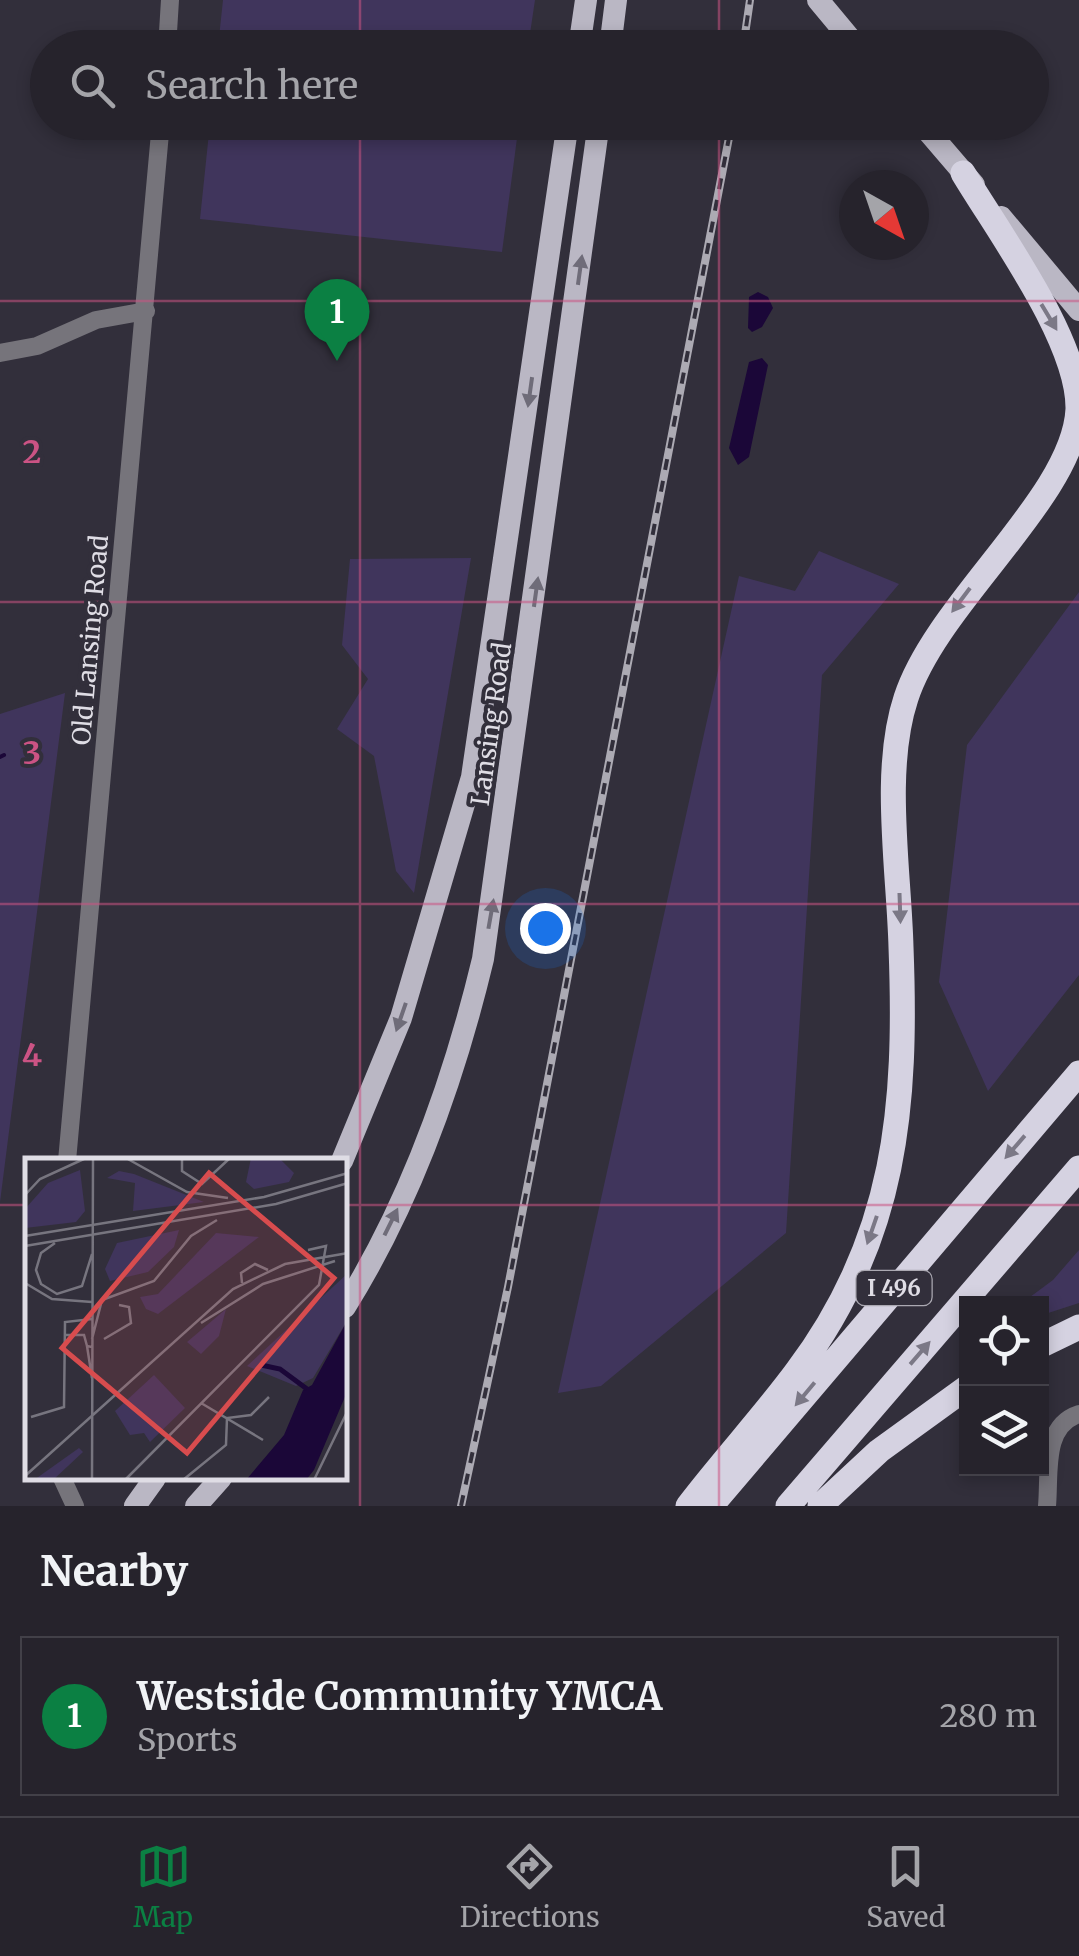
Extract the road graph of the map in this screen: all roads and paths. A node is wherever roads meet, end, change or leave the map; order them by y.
1 (170, 0) edge
2 (586, 0) edge
3 (616, 0) edge
4 (818, 0) edge
5 (168, 30) edge
6 (582, 30) edge
7 (612, 30) edge
8 (843, 30) edge
9 (160, 140) edge
10 (565, 140) edge
11 (597, 140) edge
12 (935, 140) edge
13 (963, 173) junction
14 (1079, 310) edge
15 (146, 311) junction
16 (0, 352) edge
17 (1079, 1073) edge
18 (67, 1158) edge
19 (343, 1158) edge
20 (1079, 1168) edge
21 (348, 1302) edge
22 (1079, 1328) edge
23 (1049, 1342) edge
24 (959, 1393) edge
25 (1079, 1414) edge
26 (63, 1481) edge
27 (153, 1481) edge
28 (218, 1481) edge
29 (74, 1506) edge
30 (135, 1506) edge
31 (196, 1506) edge
32 (688, 1506) edge
33 (711, 1506) edge
34 (788, 1506) edge
35 (820, 1506) edge
36 (1046, 1506) edge

1 - 5 street
2 - 6 main road
3 - 7 main road
4 - 8 main road
9 - 15 street, Old Lansing Road
10 -> 19 main road, Lansing Road
21 -> 11 main road, Lansing Road
12 - 13 main road
13 - 14 main road
13 -> 32 highway
15 - 16 street
15 - 18 street, Old Lansing Road
17 -> 33 highway, I 496
34 -> 20 highway, I 496
22 - 23 highway
24 - 35 highway
25 - 36 street
26 - 29 street
27 - 30 main road
28 - 31 main road

